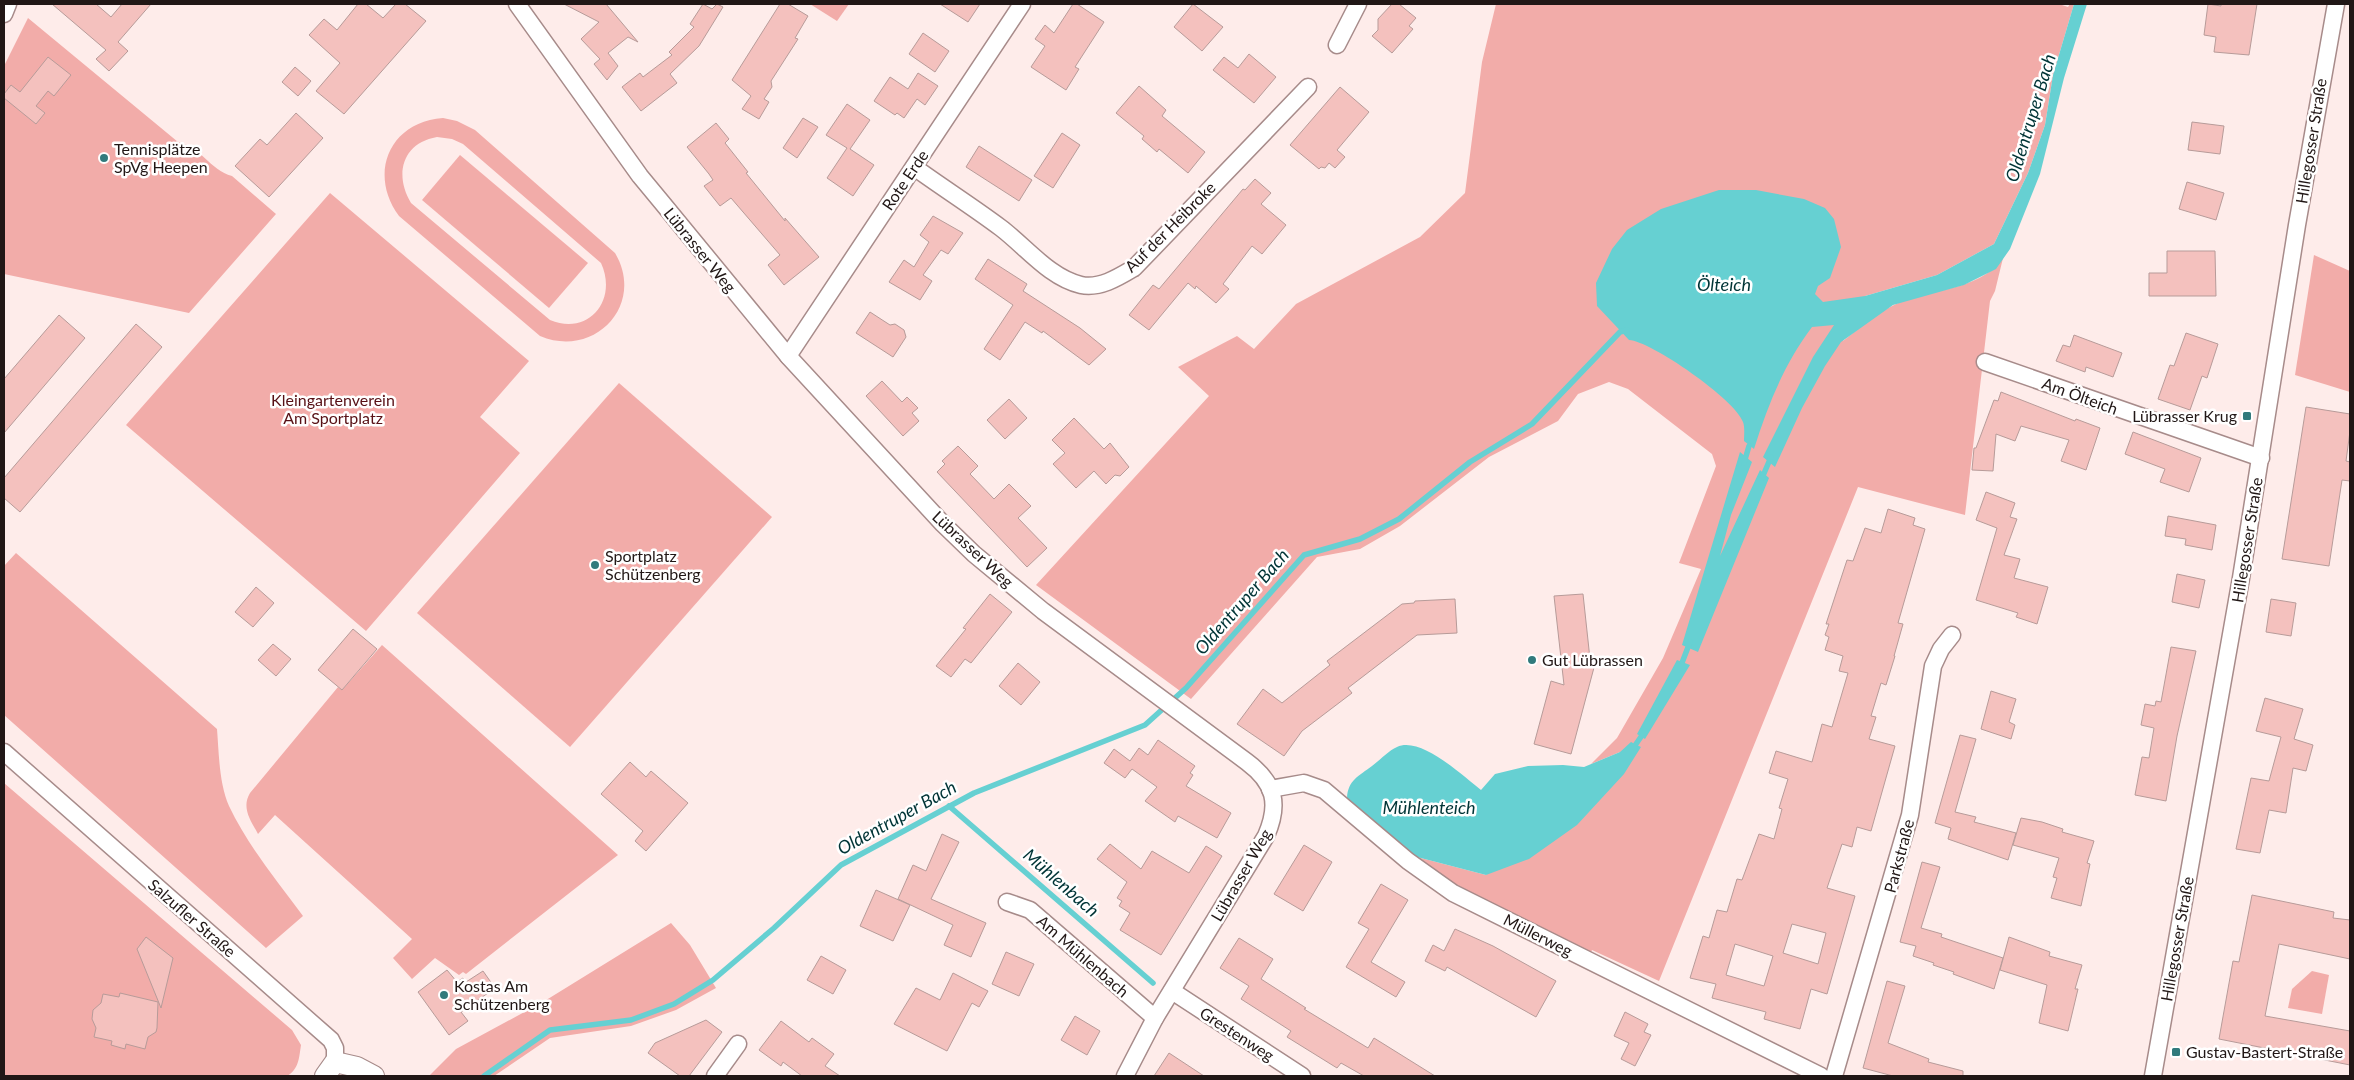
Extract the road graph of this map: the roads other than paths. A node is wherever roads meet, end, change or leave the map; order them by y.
1 (8, 4) edge
2 (517, 4) edge
3 (1022, 4) edge
4 (1358, 4) edge
5 (2336, 4) edge
6 (4, 14) edge
7 (1337, 44) dead end
8 (1308, 87) dead end
9 (914, 167) junction
10 (788, 356) junction
11 (1985, 362) dead end
12 (2261, 458) junction
13 (1952, 635) dead end
14 (4, 752) edge
15 (1270, 789) junction
16 (1007, 902) dead end
17 (1172, 991) junction
18 (1155, 1018) junction
19 (738, 1044) dead end
20 (330, 1069) edge
21 (374, 1076) edge
22 (715, 1076) edge
23 (1125, 1076) edge
24 (1302, 1076) edge
25 (1821, 1076) edge
26 (1834, 1076) edge
27 (2153, 1076) edge

1 - 6 street
2 - 10 street, Lübrasser Weg
3 - 9 street, Rote Erde
4 - 7 street
5 - 12 street, Hillegosser Straße
8 - 9 street, Auf der Heibroke
9 - 10 street, Rote Erde
10 - 15 street, Lübrasser Weg
11 - 12 street, Am Ölteich
12 - 27 street, Hillegosser Straße
13 - 26 street, Parkstraße
14 - 20 street, Salzufler Straße
15 - 17 street, Lübrasser Weg
15 - 25 street, Müllerweg
16 - 18 street, Am Mühlenbach
17 - 18 street, Lübrasser Weg
17 - 24 street, Grestenweg
18 - 23 street, Lübrasser Weg
19 - 22 street
20 - 21 street, Salzufler Straße

